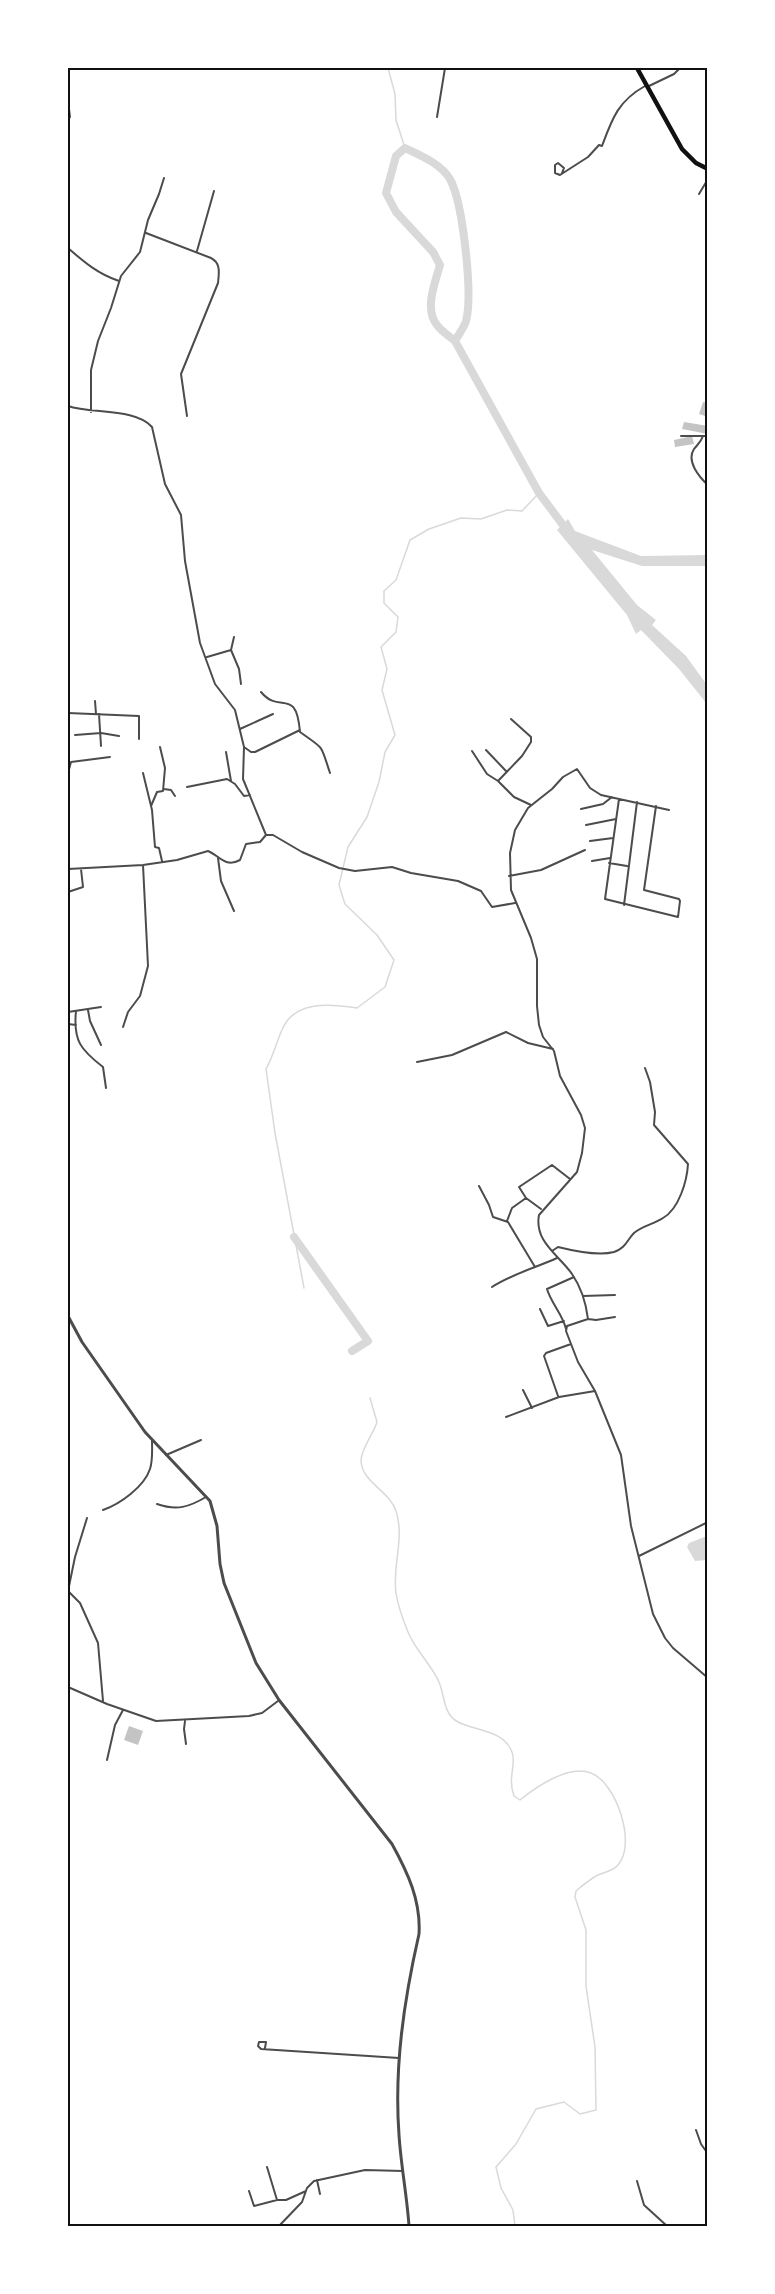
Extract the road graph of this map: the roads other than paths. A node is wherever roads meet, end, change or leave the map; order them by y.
1 (445, 68) edge
2 (637, 68) edge
3 (680, 68) edge
4 (647, 86) junction
5 (68, 101) edge
6 (437, 117) dead end
7 (68, 118) edge
8 (708, 169) edge
9 (562, 173) dead end
10 (164, 178) dead end
11 (708, 179) edge
12 (214, 191) dead end
13 (699, 194) dead end
14 (146, 233) junction
15 (68, 248) edge
16 (197, 251) junction
17 (119, 281) junction
18 (68, 406) edge
19 (92, 412) junction
20 (187, 416) dead end
21 (681, 436) dead end
22 (703, 436) junction
23 (708, 436) edge
24 (708, 485) edge
25 (234, 637) dead end
26 (231, 650) junction
27 (206, 657) junction
28 (241, 684) dead end
29 (261, 692) dead end
30 (95, 701) dead end
31 (68, 713) edge
32 (98, 714) junction
33 (273, 714) dead end
34 (511, 719) dead end
35 (240, 729) junction
36 (300, 730) junction
37 (101, 733) junction
38 (75, 735) dead end
39 (118, 736) dead end
40 (139, 739) dead end
41 (101, 746) dead end
42 (160, 747) dead end
43 (244, 747) junction
44 (486, 750) dead end
45 (472, 751) dead end
46 (226, 752) dead end
47 (111, 757) dead end
48 (506, 771) junction
49 (68, 773) edge
50 (143, 773) dead end
51 (330, 773) dead end
52 (231, 781) junction
53 (498, 781) junction
54 (187, 787) dead end
55 (164, 789) junction
56 (250, 795) junction
57 (175, 796) dead end
58 (612, 797) junction
59 (619, 799) junction
60 (637, 802) junction
61 (531, 805) junction
62 (151, 806) junction
63 (656, 806) junction
64 (581, 809) dead end
65 (669, 810) dead end
66 (616, 819) junction
67 (586, 825) dead end
68 (266, 836) junction
69 (613, 838) junction
70 (591, 841) dead end
71 (585, 850) dead end
72 (218, 858) junction
73 (610, 858) junction
74 (162, 861) junction
75 (592, 861) dead end
76 (609, 863) junction
77 (143, 865) junction
78 (628, 866) junction
79 (81, 868) junction
80 (68, 869) edge
81 (509, 876) junction
82 (68, 892) edge
83 (515, 903) junction
84 (624, 905) junction
85 (234, 910) dead end
86 (101, 1007) dead end
87 (88, 1010) junction
88 (76, 1011) junction
89 (68, 1012) edge
90 (68, 1024) edge
91 (76, 1025) junction
92 (123, 1027) dead end
93 (101, 1045) dead end
94 (553, 1049) junction
95 (417, 1062) dead end
96 (645, 1068) dead end
97 (106, 1088) dead end
98 (570, 1179) junction
99 (478, 1186) dead end
100 (526, 1198) junction
101 (542, 1210) junction
102 (507, 1221) junction
103 (552, 1251) junction
104 (558, 1257) junction
105 (535, 1267) junction
106 (574, 1276) junction
107 (492, 1287) dead end
108 (615, 1295) dead end
109 (583, 1296) junction
110 (540, 1309) dead end
111 (68, 1316) edge
112 (615, 1317) dead end
113 (588, 1318) junction
114 (564, 1321) junction
115 (566, 1329) junction
116 (571, 1344) junction
117 (523, 1390) dead end
118 (595, 1391) junction
119 (559, 1397) junction
120 (532, 1408) junction
121 (506, 1417) dead end
122 (152, 1440) junction
123 (201, 1440) dead end
124 (166, 1455) junction
125 (206, 1497) junction
126 (157, 1504) dead end
127 (103, 1510) dead end
128 (87, 1518) dead end
129 (706, 1523) edge
130 (639, 1556) junction
131 (708, 1678) edge
132 (68, 1687) edge
133 (279, 1700) junction
134 (103, 1702) junction
135 (123, 1710) junction
136 (185, 1721) junction
137 (186, 1744) dead end
138 (107, 1760) dead end
139 (265, 2048) dead end
140 (399, 2058) junction
141 (696, 2130) dead end
142 (708, 2154) edge
143 (267, 2167) dead end
144 (403, 2171) junction
145 (317, 2180) junction
146 (637, 2181) dead end
147 (249, 2191) dead end
148 (306, 2191) junction
149 (320, 2194) dead end
150 (277, 2200) junction
151 (279, 2226) edge
152 (409, 2226) edge
153 (667, 2226) edge

1 - 6 street
2 - 4 highway
3 - 4 street
4 - 8 highway
4 - 9 street
5 - 7 street
10 - 14 street
11 - 13 street
12 - 16 street
14 - 16 street
14 - 17 street
15 - 17 street
16 - 20 street
17 - 19 street
18 - 19 street
19 - 27 street
21 - 22 street
22 - 23 street
22 - 24 street
25 - 26 street
26 - 27 street
26 - 28 street
27 - 35 street
29 - 36 street
30 - 32 street
31 - 32 street
32 - 37 street
32 - 40 street
33 - 35 street
34 - 48 street
35 - 43 street
36 - 43 street
36 - 51 street
37 - 38 street
37 - 39 street
37 - 41 street
42 - 55 street
43 - 56 street
44 - 48 street
45 - 53 street
46 - 52 street
47 - 49 street
48 - 53 street
50 - 62 street
52 - 54 street
52 - 56 street
53 - 61 street
55 - 57 street
55 - 62 street
56 - 68 street
58 - 59 street
58 - 61 street
58 - 64 street
59 - 60 street
59 - 66 street
60 - 63 street
60 - 78 street
61 - 81 street
62 - 74 street
63 - 65 street
63 - 84 street
66 - 67 street
66 - 69 street
68 - 72 street
68 - 83 street
69 - 70 street
69 - 73 street
71 - 81 street
72 - 74 street
72 - 85 street
73 - 75 street
73 - 76 street
74 - 77 street
76 - 78 street
76 - 84 street
77 - 79 street
77 - 92 street
78 - 84 street
79 - 80 street
79 - 82 street
81 - 83 street
83 - 94 street
86 - 87 street
87 - 88 street
87 - 93 street
88 - 89 street
88 - 91 street
90 - 91 street
91 - 97 street
94 - 95 street
94 - 98 street
96 - 103 street
98 - 100 street
98 - 101 street
99 - 102 street
100 - 101 street
100 - 102 street
101 - 103 street
102 - 105 street
103 - 104 street
104 - 105 street
104 - 106 street
105 - 107 street
106 - 109 street
106 - 114 street
108 - 109 street
109 - 113 street
110 - 114 street
111 - 122 street
112 - 113 street
113 - 115 street
114 - 115 street
115 - 116 street
116 - 118 street
116 - 119 street
117 - 120 street
118 - 119 street
118 - 130 street
119 - 120 street
120 - 121 street
122 - 124 street
122 - 127 street
123 - 124 street
124 - 125 street
125 - 126 street
125 - 133 street
128 - 134 street
129 - 130 street
130 - 131 street
132 - 134 street
133 - 136 street
133 - 140 street
134 - 135 street
135 - 136 street
135 - 138 street
136 - 137 street
139 - 140 street
140 - 144 street
141 - 142 street
143 - 150 street
144 - 145 street
144 - 152 street
145 - 148 street
145 - 149 street
146 - 153 street
147 - 150 street
148 - 150 street
148 - 151 street

